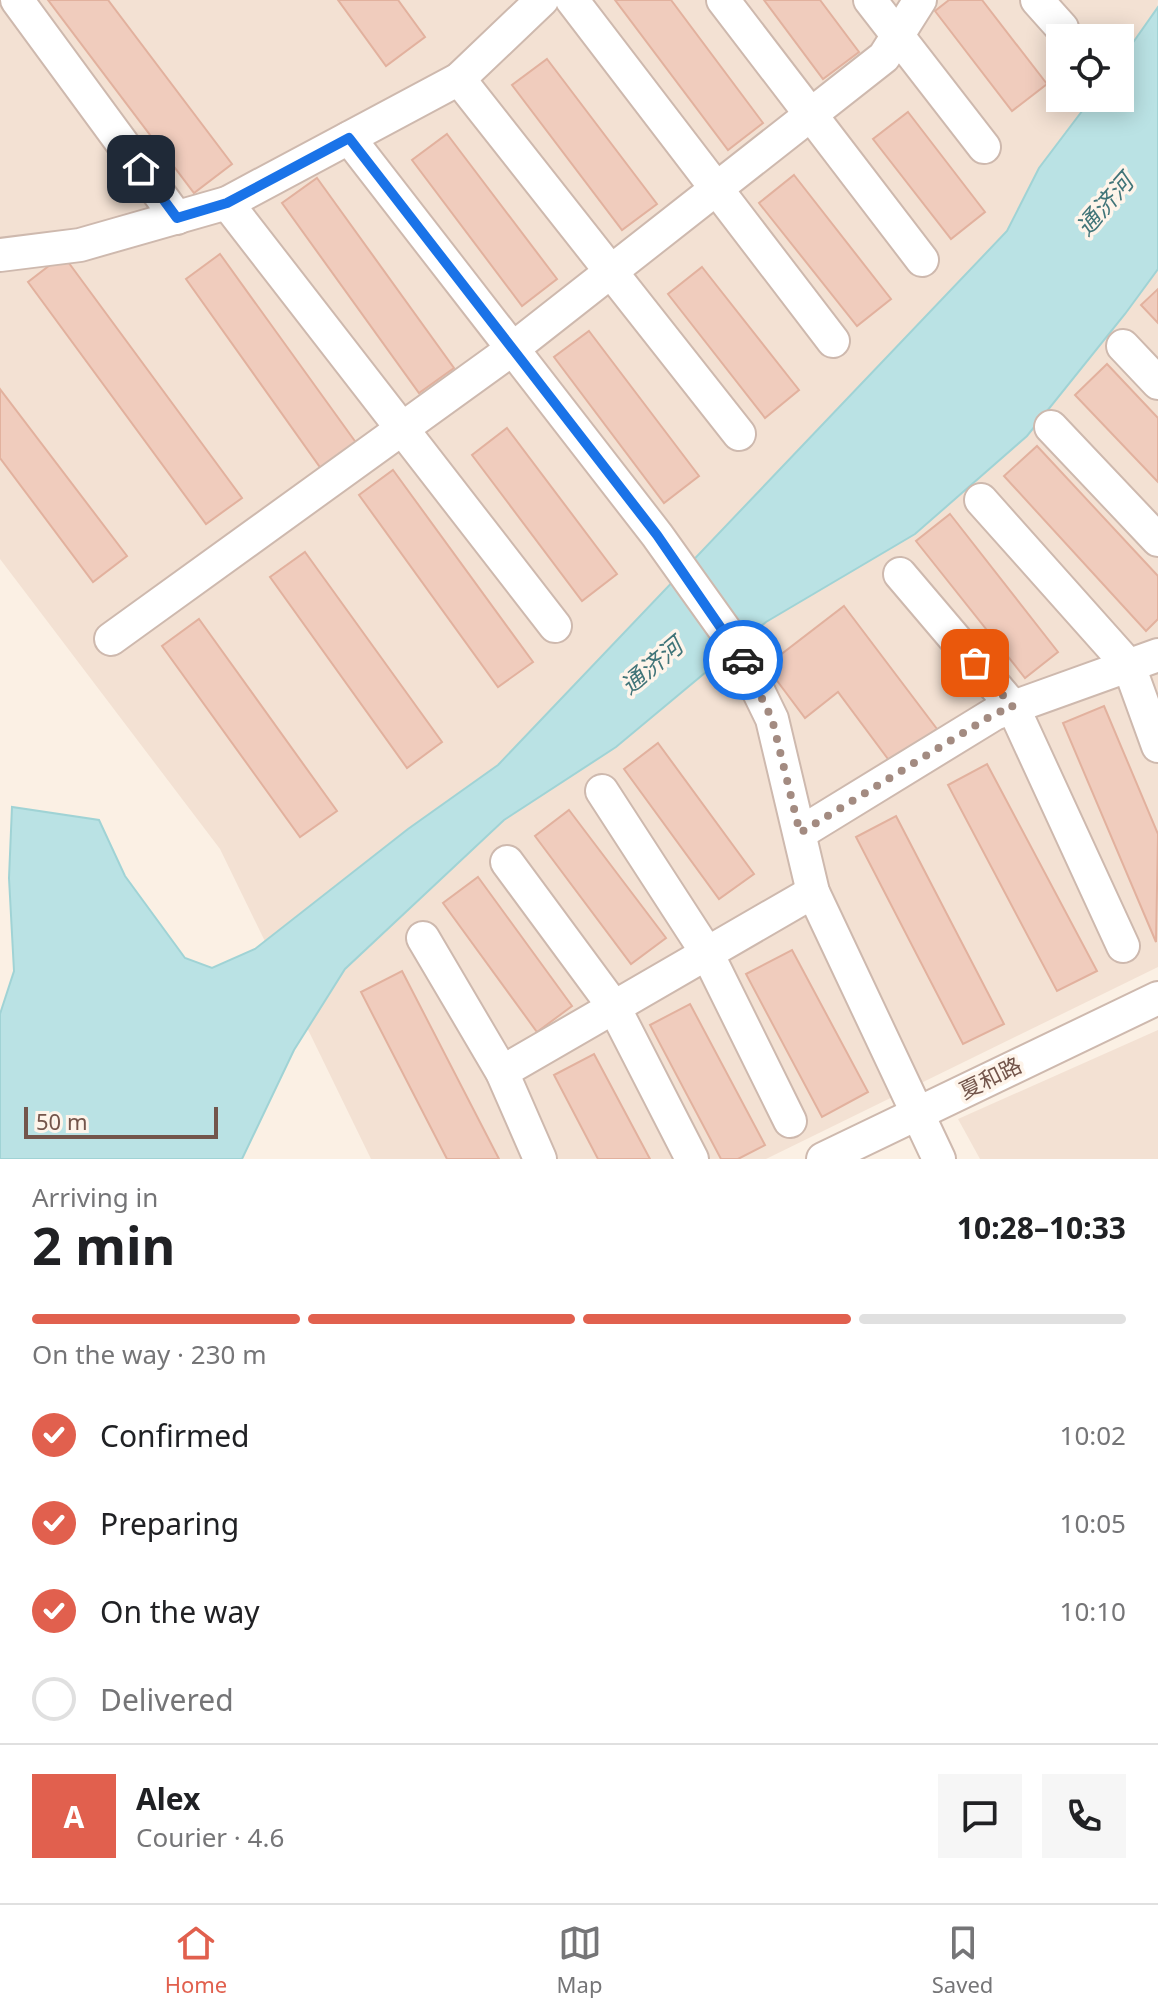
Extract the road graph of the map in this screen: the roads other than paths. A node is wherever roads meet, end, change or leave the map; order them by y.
1 (17, 0) edge
2 (542, 0) edge
3 (572, 0) edge
4 (723, 0) edge
5 (870, 0) edge
6 (920, 0) edge
7 (1037, 0) edge
8 (1058, 24) edge
9 (898, 36) junction
10 (459, 79) junction
11 (812, 114) junction
12 (349, 138) junction
13 (984, 147) dead end
14 (716, 189) junction
15 (227, 203) junction
16 (177, 218) junction
17 (0, 255) edge
18 (922, 260) dead end
19 (611, 271) junction
20 (833, 341) dead end
21 (1123, 346) dead end
22 (511, 350) junction
23 (1158, 383) edge
24 (1051, 427) dead end
25 (401, 429) junction
26 (739, 434) dead end
27 (981, 500) dead end
28 (1158, 540) edge
29 (900, 574) dead end
30 (555, 626) dead end
31 (111, 639) dead end
32 (1144, 660) edge
33 (1013, 707) junction
34 (1158, 746) edge
35 (602, 791) dead end
36 (800, 833) junction
37 (507, 862) dead end
38 (813, 892) junction
39 (423, 938) dead end
40 (1123, 946) dead end
41 (707, 953) junction
42 (1158, 998) edge
43 (614, 1007) junction
44 (502, 1072) junction
45 (915, 1114) junction
46 (790, 1121) dead end
47 (540, 1159) edge
48 (692, 1159) edge
49 (823, 1159) edge
50 (939, 1159) edge

1 - 16 street
2 - 10 street
3 - 14 street
4 - 11 street
5 - 9 street
6 - 9 street
7 - 8 street
9 - 11 street
9 - 13 street
10 - 12 street
10 - 19 street
11 - 14 street
11 - 18 street
12 - 15 street
12 - 22 street
14 - 19 street
14 - 20 street
15 - 16 street
15 - 25 street
16 - 17 street
19 - 22 street
19 - 26 street
21 - 23 street
22 - 25 street
22 - 36 street
24 - 28 street
25 - 30 street
25 - 31 street
27 - 32 street
29 - 33 street
32 - 33 street
32 - 34 street
33 - 36 street
33 - 40 street
35 - 41 street
36 - 38 street
37 - 43 street
38 - 41 street
38 - 45 street
39 - 44 street
41 - 43 street
41 - 46 street
42 - 45 street, 夏和路
43 - 44 street
43 - 48 street
44 - 47 street
45 - 49 street, 夏和路
45 - 50 street

